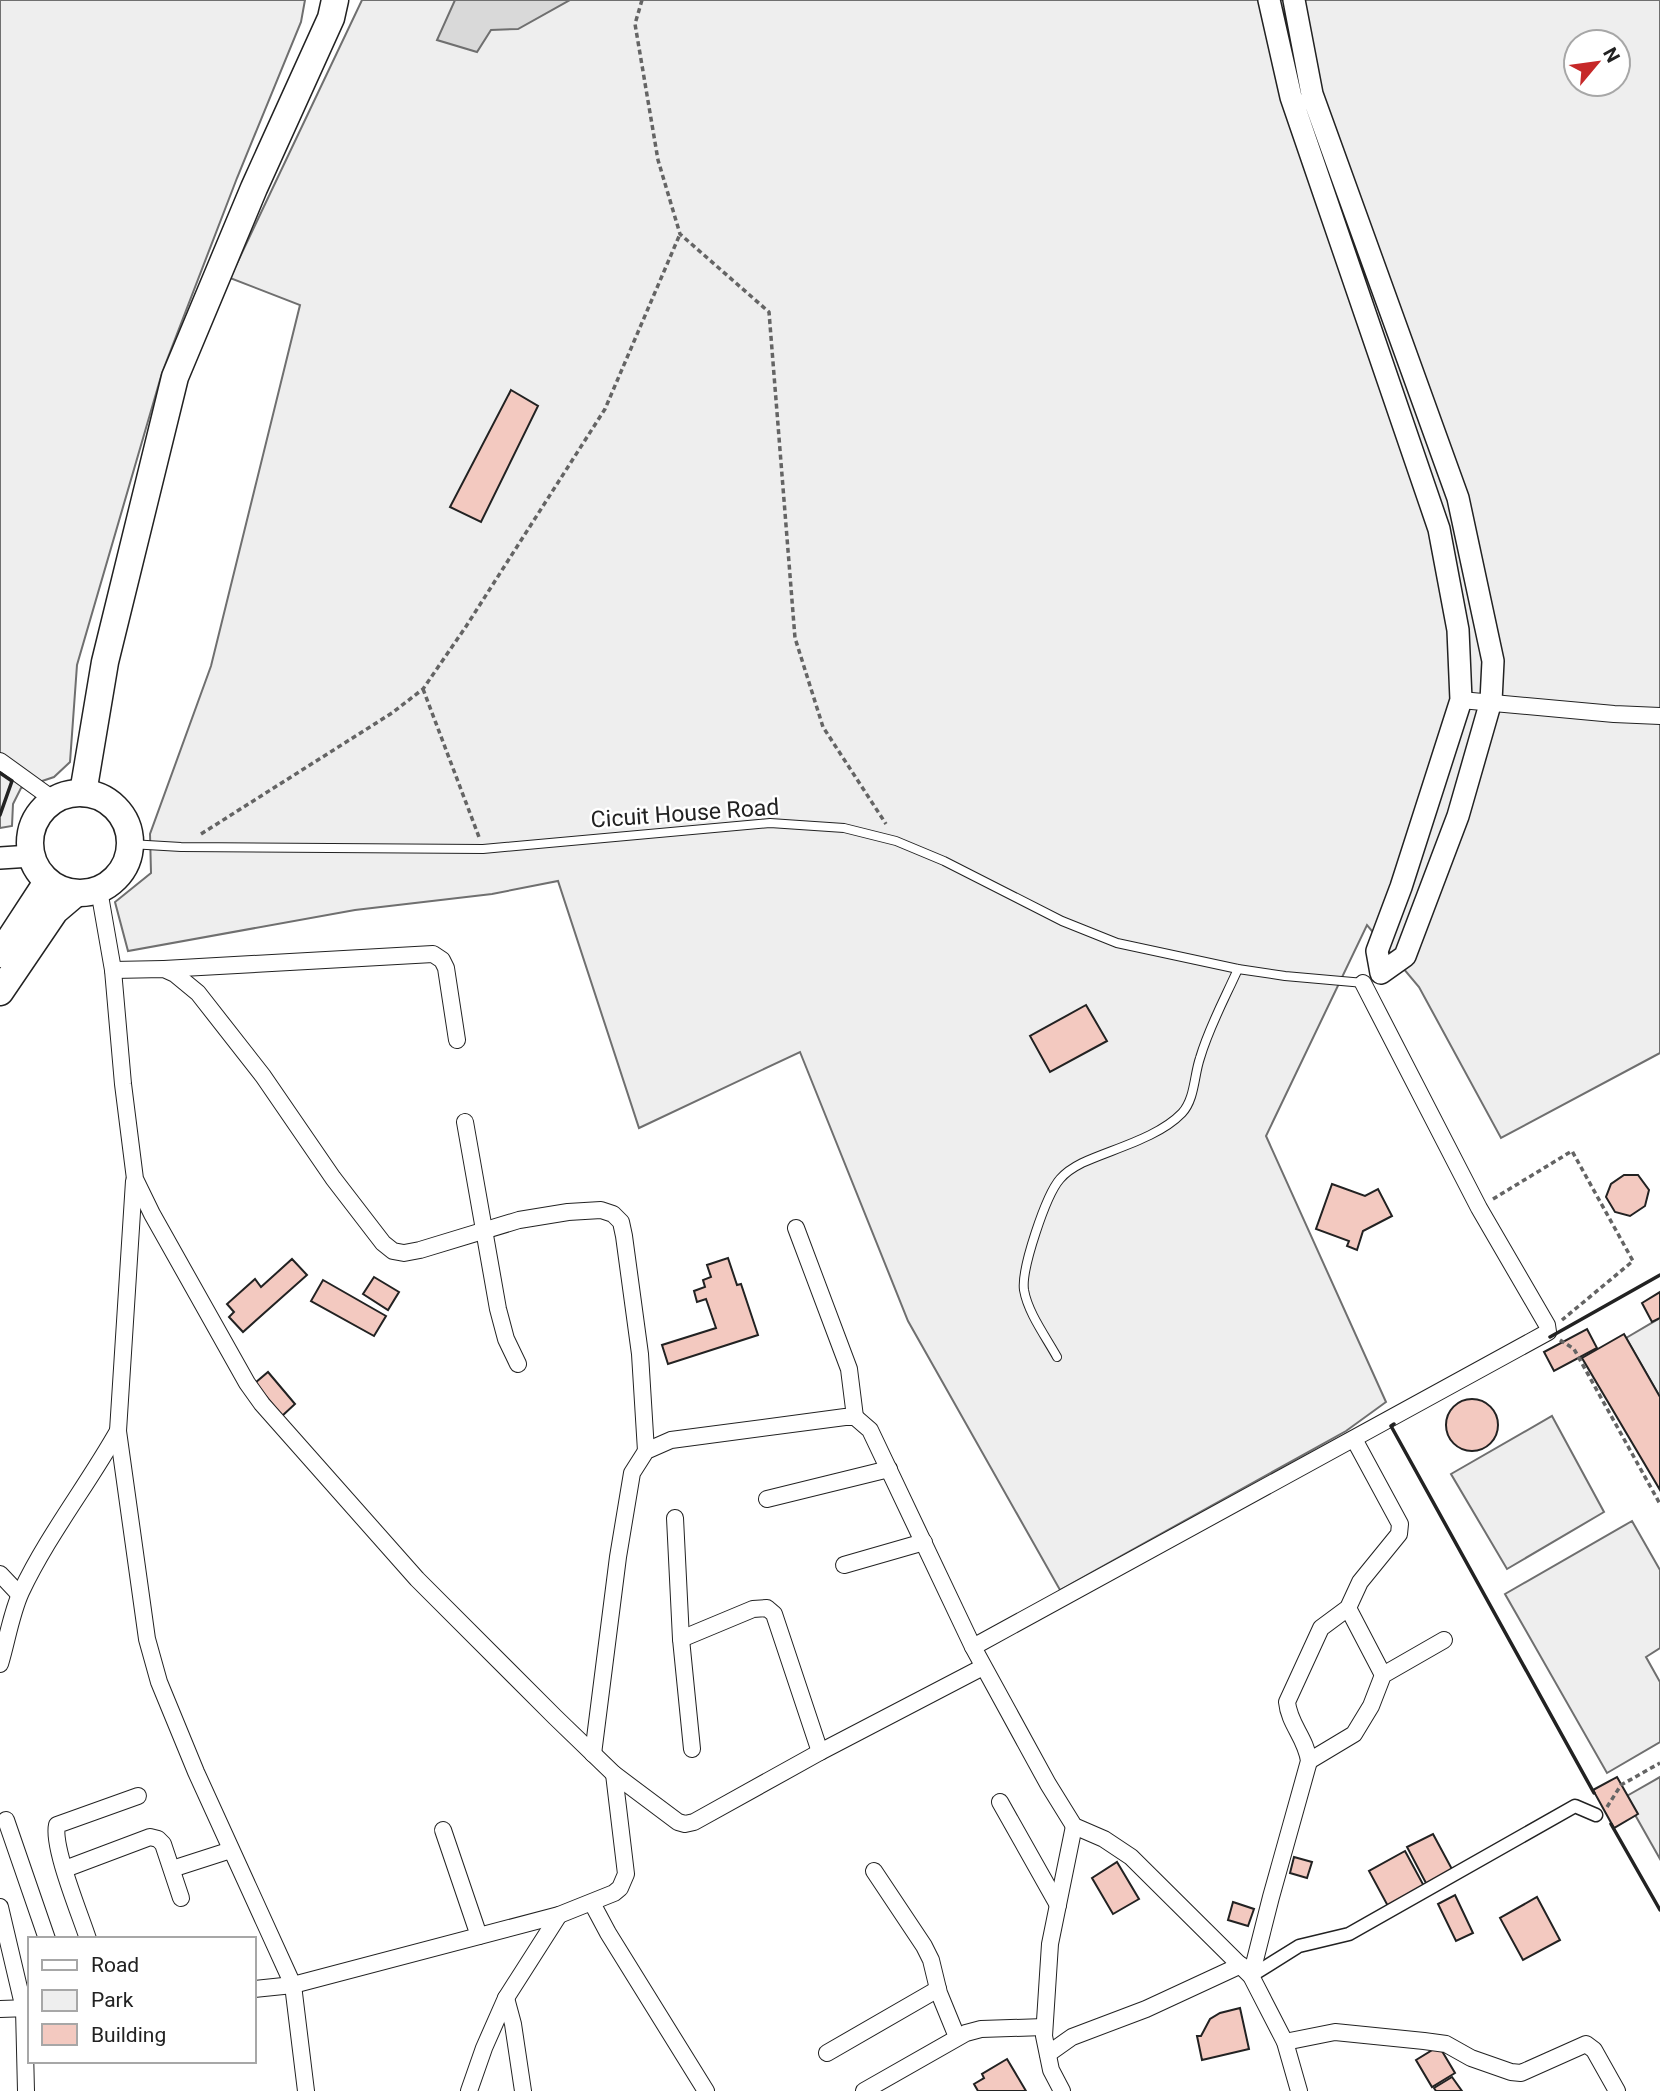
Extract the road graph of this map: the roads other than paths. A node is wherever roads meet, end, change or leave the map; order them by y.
1 (335, 0) edge
2 (1269, 0) edge
3 (1294, 0) edge
4 (1461, 700) junction
5 (1491, 701) junction
6 (1660, 716) edge
7 (0, 761) edge
8 (83, 793) junction
9 (54, 800) junction
10 (130, 844) junction
11 (31, 856) junction
12 (0, 858) edge
13 (47, 882) junction
14 (87, 892) junction
15 (0, 954) edge
16 (164, 969) junction
17 (1238, 969) junction
18 (113, 970) junction
19 (1372, 978) junction
20 (0, 992) edge
21 (457, 1040) dead end
22 (465, 1122) dead end
23 (135, 1179) junction
24 (796, 1227) dead end
25 (482, 1230) junction
26 (1057, 1357) dead end
27 (517, 1364) dead end
28 (855, 1417) junction
29 (118, 1432) junction
30 (1354, 1439) junction
31 (646, 1451) junction
32 (889, 1469) junction
33 (767, 1499) dead end
34 (675, 1518) dead end
35 (924, 1542) junction
36 (844, 1565) dead end
37 (0, 1574) edge
38 (19, 1594) junction
39 (1348, 1608) junction
40 (681, 1639) junction
41 (1444, 1640) dead end
42 (973, 1647) junction
43 (0, 1664) edge
44 (984, 1667) junction
45 (1383, 1675) junction
46 (692, 1749) dead end
47 (820, 1752) junction
48 (593, 1755) junction
49 (1309, 1761) junction
50 (614, 1774) junction
51 (138, 1796) dead end
52 (1000, 1802) dead end
53 (1596, 1815) road end
54 (6, 1820) dead end
55 (1074, 1826) junction
56 (443, 1830) dead end
57 (230, 1850) junction
58 (172, 1868) junction
59 (65, 1870) junction
60 (874, 1871) dead end
61 (181, 1898) dead end
62 (592, 1903) junction
63 (1058, 1905) junction
64 (0, 1908) edge
65 (559, 1915) junction
66 (479, 1936) junction
67 (46, 1937) edge
68 (87, 1937) edge
69 (1246, 1970) junction
70 (293, 1985) junction
71 (256, 1989) edge
72 (938, 1989) junction
73 (506, 1998) junction
74 (27, 2008) edge
75 (0, 2009) edge
76 (1044, 2027) junction
77 (957, 2037) junction
78 (1285, 2042) junction
79 (827, 2053) dead end
80 (1048, 2054) junction
81 (1056, 2088) edge
82 (26, 2091) edge
83 (306, 2091) edge
84 (469, 2091) edge
85 (523, 2091) edge
86 (706, 2091) edge
87 (864, 2091) edge
88 (1299, 2091) edge
89 (1617, 2091) edge

1 - 8 main road
2 - 4 street
3 - 5 street
4 - 5 street
4 - 19 street
5 - 6 street
5 - 19 street
7 - 9 street
8 - 9 main road
8 - 10 main road
9 - 11 main road
10 - 14 main road
10 - 17 lane, Cicuit House Road
11 - 12 street
11 - 13 main road
13 - 14 main road
13 - 15 main road
14 - 18 street
14 - 20 main road
16 - 18 street
16 - 21 street
16 - 25 street
17 - 19 lane, Cicuit House Road
17 - 26 lane
18 - 23 street
19 - 30 street
22 - 25 street
23 - 29 street
23 - 48 street
24 - 28 street
25 - 27 street
25 - 31 street
28 - 31 street
28 - 32 street
29 - 38 street
29 - 57 street
30 - 39 street
30 - 42 street
31 - 48 street
32 - 33 street
32 - 35 street
34 - 40 street
35 - 36 street
35 - 42 street
37 - 38 street
38 - 43 street
39 - 45 street
39 - 49 street
40 - 46 street
40 - 47 street
41 - 45 street
42 - 44 street
44 - 47 street
44 - 55 street
45 - 49 street
47 - 50 street
48 - 50 street
49 - 69 street
50 - 62 street
51 - 59 street
52 - 63 street
53 - 69 street
54 - 67 street
55 - 63 street
55 - 69 street
56 - 66 street
57 - 58 street
57 - 70 street
58 - 59 street
58 - 61 street
59 - 68 street
60 - 72 street
62 - 65 street
62 - 86 street
63 - 76 street
64 - 74 street
65 - 66 street
65 - 73 street
66 - 70 street
69 - 78 street
69 - 80 street
70 - 71 street
70 - 83 street
72 - 77 street
72 - 79 street
73 - 84 street
73 - 85 street
74 - 75 street
74 - 82 street
76 - 77 street
76 - 80 street
77 - 87 street
78 - 88 street
78 - 89 street
80 - 81 street

